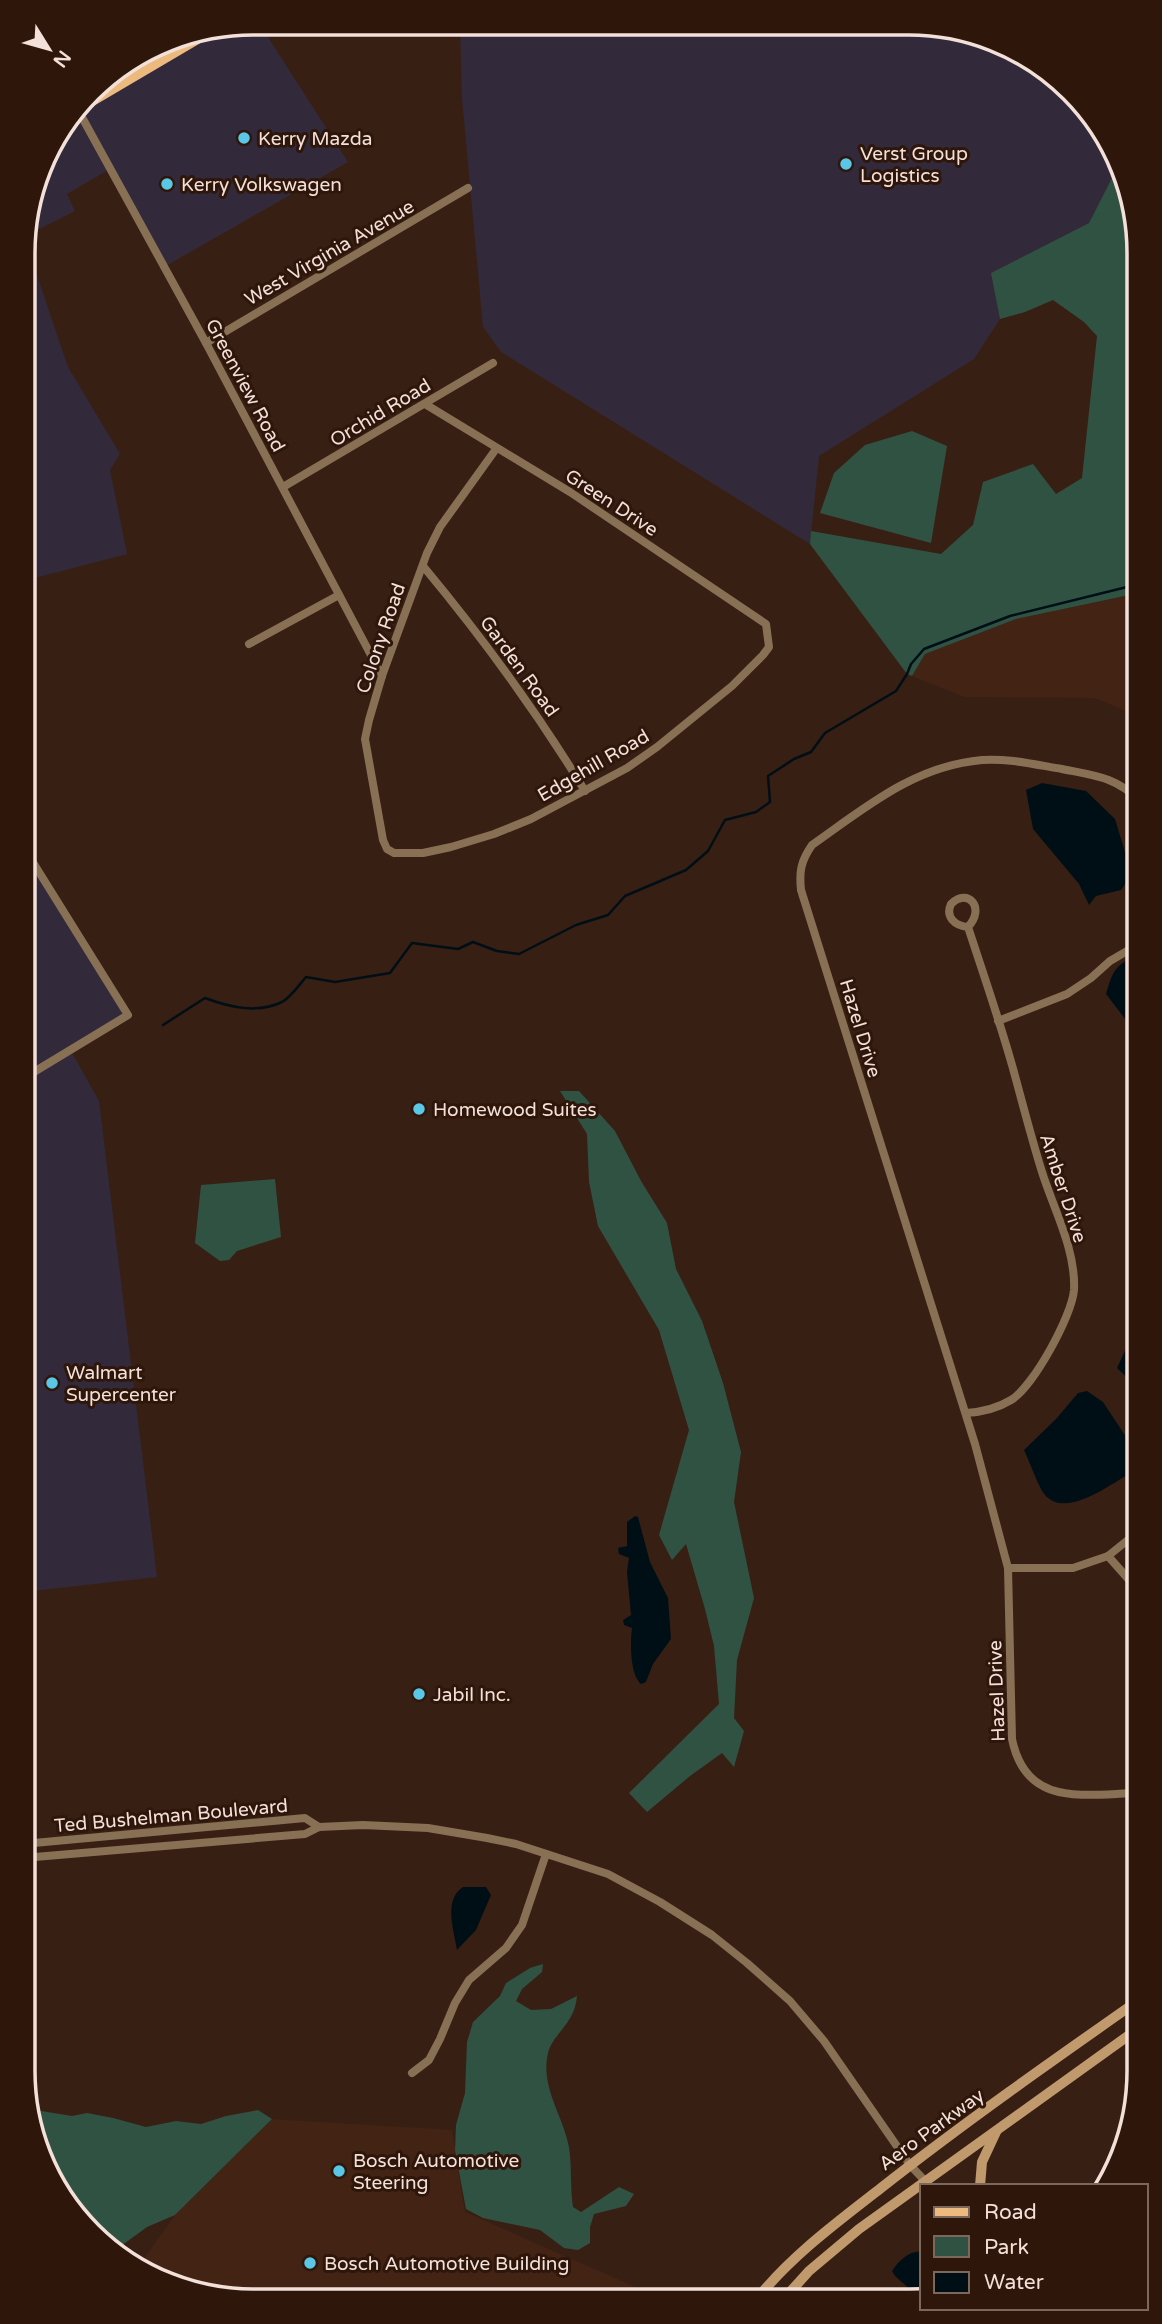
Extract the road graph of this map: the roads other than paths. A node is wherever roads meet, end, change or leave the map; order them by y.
1 (184, 47) edge
2 (105, 93) edge
3 (83, 116) edge
4 (468, 188) dead end
5 (206, 343) junction
6 (493, 363) dead end
7 (425, 404) junction
8 (496, 449) junction
9 (283, 488) junction
10 (423, 566) junction
11 (339, 595) junction
12 (769, 638) joint
13 (249, 644) dead end
14 (383, 676) junction
15 (1127, 789) edge
16 (585, 791) junction
17 (394, 853) joint
18 (35, 866) edge
19 (968, 928) dead end
20 (1127, 951) edge
21 (998, 1021) junction
22 (35, 1071) edge
23 (966, 1413) junction
24 (1127, 1541) edge
25 (1108, 1556) junction
26 (1008, 1568) junction
27 (1127, 1577) edge
28 (1127, 1793) edge
29 (319, 1827) junction
30 (35, 1843) edge
31 (546, 1854) junction
32 (35, 1857) edge
33 (1127, 2009) edge
34 (1127, 2037) edge
35 (412, 2073) dead end
36 (997, 2129) junction
37 (910, 2165) junction
38 (926, 2182) junction
39 (923, 2184) edge
40 (980, 2184) edge
41 (920, 2186) edge
42 (764, 2289) edge
43 (793, 2289) edge

1 - 2 main road
3 - 5 street, Greenview Road
4 - 5 street, West Virginia Avenue
5 - 9 street, Greenview Road
6 - 7 street, Orchid Road
7 - 8 street, Green Drive
7 - 9 street, Orchid Road
8 - 10 street, Colony Road
8 - 12 street, Green Drive
9 - 11 street, Greenview Road
10 - 14 street, Colony Road
10 - 16 street, Garden Road
11 - 13 street
11 - 14 street, Greenview Road
12 - 16 street, Edgehill Road
14 - 17 street, Colony Road
15 - 23 street, Hazel Drive
16 - 17 street, Edgehill Road
18 - 22 street
19 - 21 street, Amber Drive
20 - 21 street
21 - 23 street, Amber Drive
23 - 26 street, Hazel Drive
24 - 25 street
25 - 26 street
25 - 27 street
26 - 28 street, Hazel Drive
29 - 30 street, Ted Bushelman Boulevard
29 - 31 street, Ted Bushelman Boulevard
29 - 32 street, Ted Bushelman Boulevard
31 - 35 street
31 - 37 street, Ted Bushelman Boulevard
33 - 37 main road, Aero Parkway
34 - 36 main road, Aero Parkway
36 - 38 main road, Aero Parkway
36 - 40 main road
37 - 38 street, Ted Bushelman Boulevard
37 - 42 main road, Aero Parkway
38 - 39 main road, Aero Parkway
41 - 43 main road, Aero Parkway

